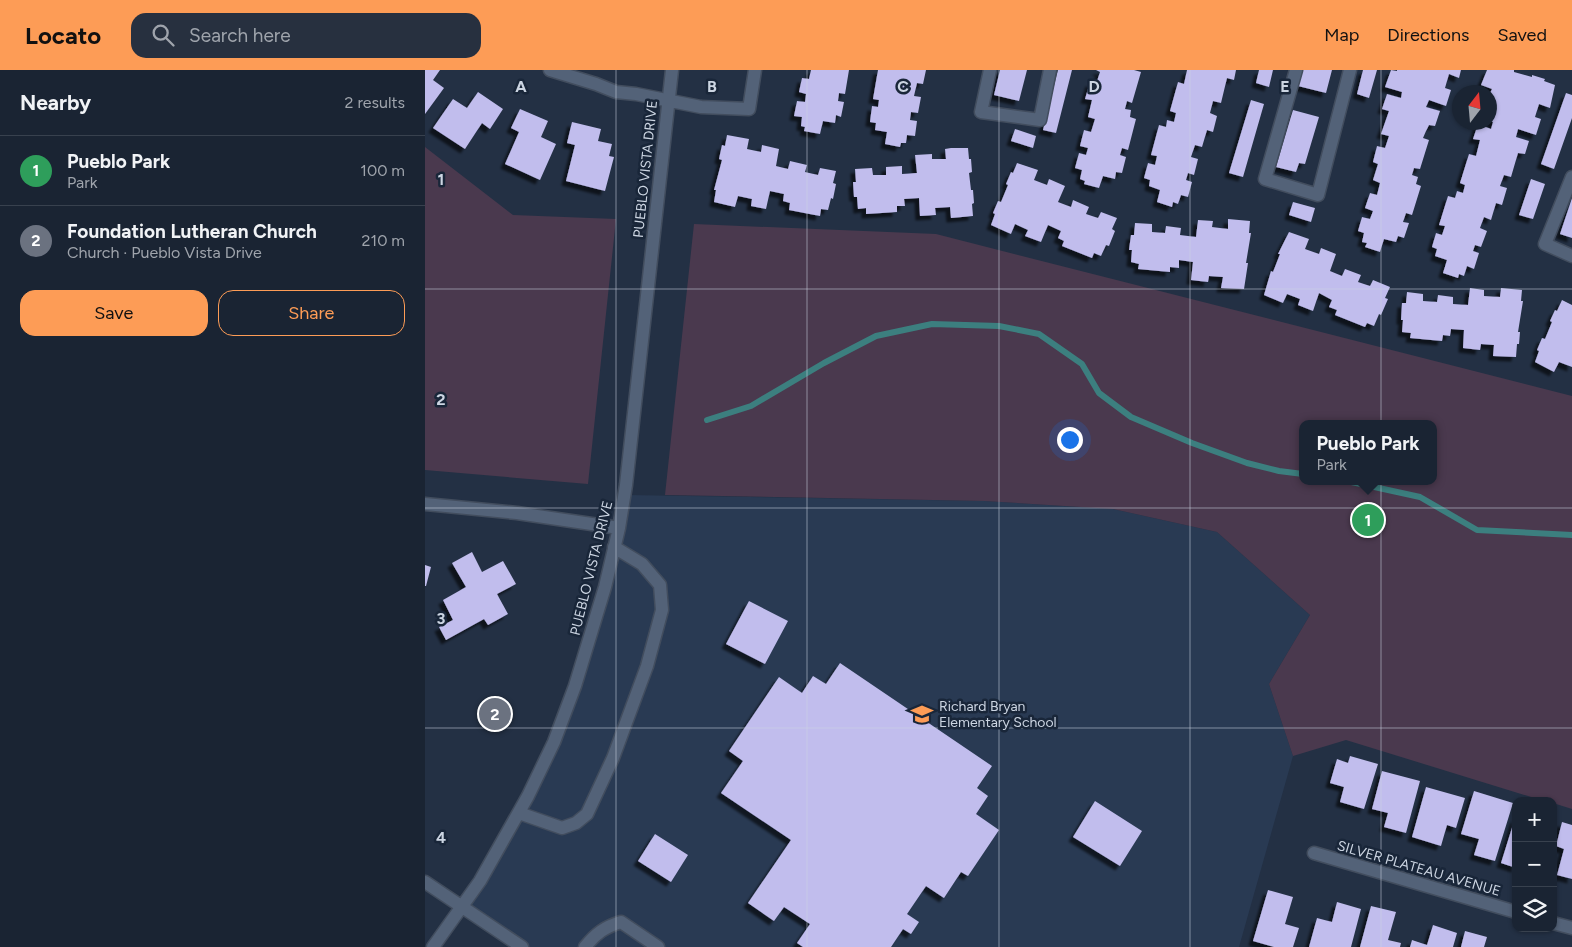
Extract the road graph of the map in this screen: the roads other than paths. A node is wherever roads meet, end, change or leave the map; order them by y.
1 (550, 70) edge
2 (672, 70) edge
3 (755, 70) edge
4 (990, 70) edge
5 (1050, 70) edge
6 (1296, 70) edge
7 (1350, 70) edge
8 (667, 101) junction
9 (1572, 177) edge
10 (1572, 256) edge
11 (425, 504) edge
12 (619, 528) junction
13 (614, 547) junction
14 (519, 813) junction
15 (1314, 853) dead end
16 (425, 882) edge
17 (462, 907) junction
18 (1512, 911) edge
19 (1557, 923) edge
20 (1572, 928) edge
21 (433, 947) edge
22 (522, 947) edge
23 (585, 947) edge
24 (658, 947) edge

1 - 8 street
2 - 8 street, PUEBLO VISTA DRIVE
3 - 8 street
4 - 5 street
6 - 7 street
8 - 12 street, PUEBLO VISTA DRIVE
9 - 10 street
11 - 12 street
12 - 13 street, PUEBLO VISTA DRIVE
13 - 14 street, PUEBLO VISTA DRIVE
13 - 14 street
14 - 17 street, PUEBLO VISTA DRIVE
15 - 18 street, SILVER PLATEAU AVENUE
16 - 17 street
17 - 21 street, PUEBLO VISTA DRIVE
17 - 22 street
19 - 20 street
23 - 24 street

